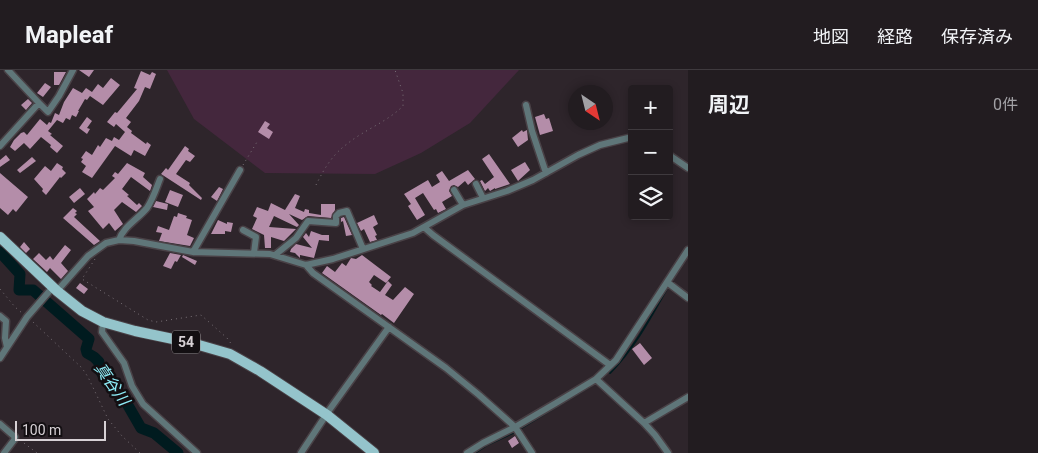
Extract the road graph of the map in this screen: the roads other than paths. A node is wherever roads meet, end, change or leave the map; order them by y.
1 (8, 70) edge
2 (73, 70) edge
3 (39, 103) junction
4 (526, 105) dead end
5 (628, 138) edge
6 (0, 146) edge
7 (673, 158) edge
8 (688, 168) edge
9 (240, 170) road end
10 (546, 173) junction
11 (160, 179) dead end
12 (476, 184) dead end
13 (454, 190) dead end
14 (483, 198) junction
15 (463, 205) junction
16 (425, 228) junction
17 (243, 230) dead end
18 (0, 237) edge
19 (119, 240) junction
20 (363, 249) junction
21 (688, 250) edge
22 (193, 252) junction
23 (254, 253) junction
24 (275, 255) junction
25 (306, 265) junction
26 (669, 284) junction
27 (53, 291) junction
28 (688, 298) edge
29 (0, 316) edge
30 (103, 322) junction
31 (389, 327) junction
32 (7, 347) junction
33 (0, 358) edge
34 (610, 365) junction
35 (596, 379) junction
36 (688, 397) edge
37 (327, 415) junction
38 (644, 423) junction
39 (0, 424) edge
40 (517, 429) junction
41 (4, 453) edge
42 (197, 453) edge
43 (301, 453) edge
44 (374, 453) edge
45 (467, 453) edge
46 (532, 453) edge
47 (668, 453) edge

1 - 3 street
2 - 3 street
3 - 6 street
4 - 10 street
5 - 10 street
7 - 8 street
9 - 22 street
10 - 14 street
11 - 19 street
12 - 14 street
13 - 15 street
14 - 15 street
15 - 16 street
16 - 20 street
16 - 34 street
17 - 23 street
18 - 27 main road, 54
19 - 22 street
19 - 27 street
20 - 24 street
20 - 25 street
21 - 26 street
22 - 23 street
23 - 24 street
24 - 25 street
25 - 31 street
26 - 28 street
26 - 34 street
27 - 30 main road, 54
27 - 32 street
29 - 32 street
30 - 37 main road, 54
30 - 42 street
31 - 37 street
31 - 40 street
32 - 33 street
34 - 35 street
35 - 38 street
35 - 40 street
36 - 38 street
37 - 43 street
37 - 44 main road, 54
38 - 47 street
39 - 41 street
40 - 45 street
40 - 46 street

